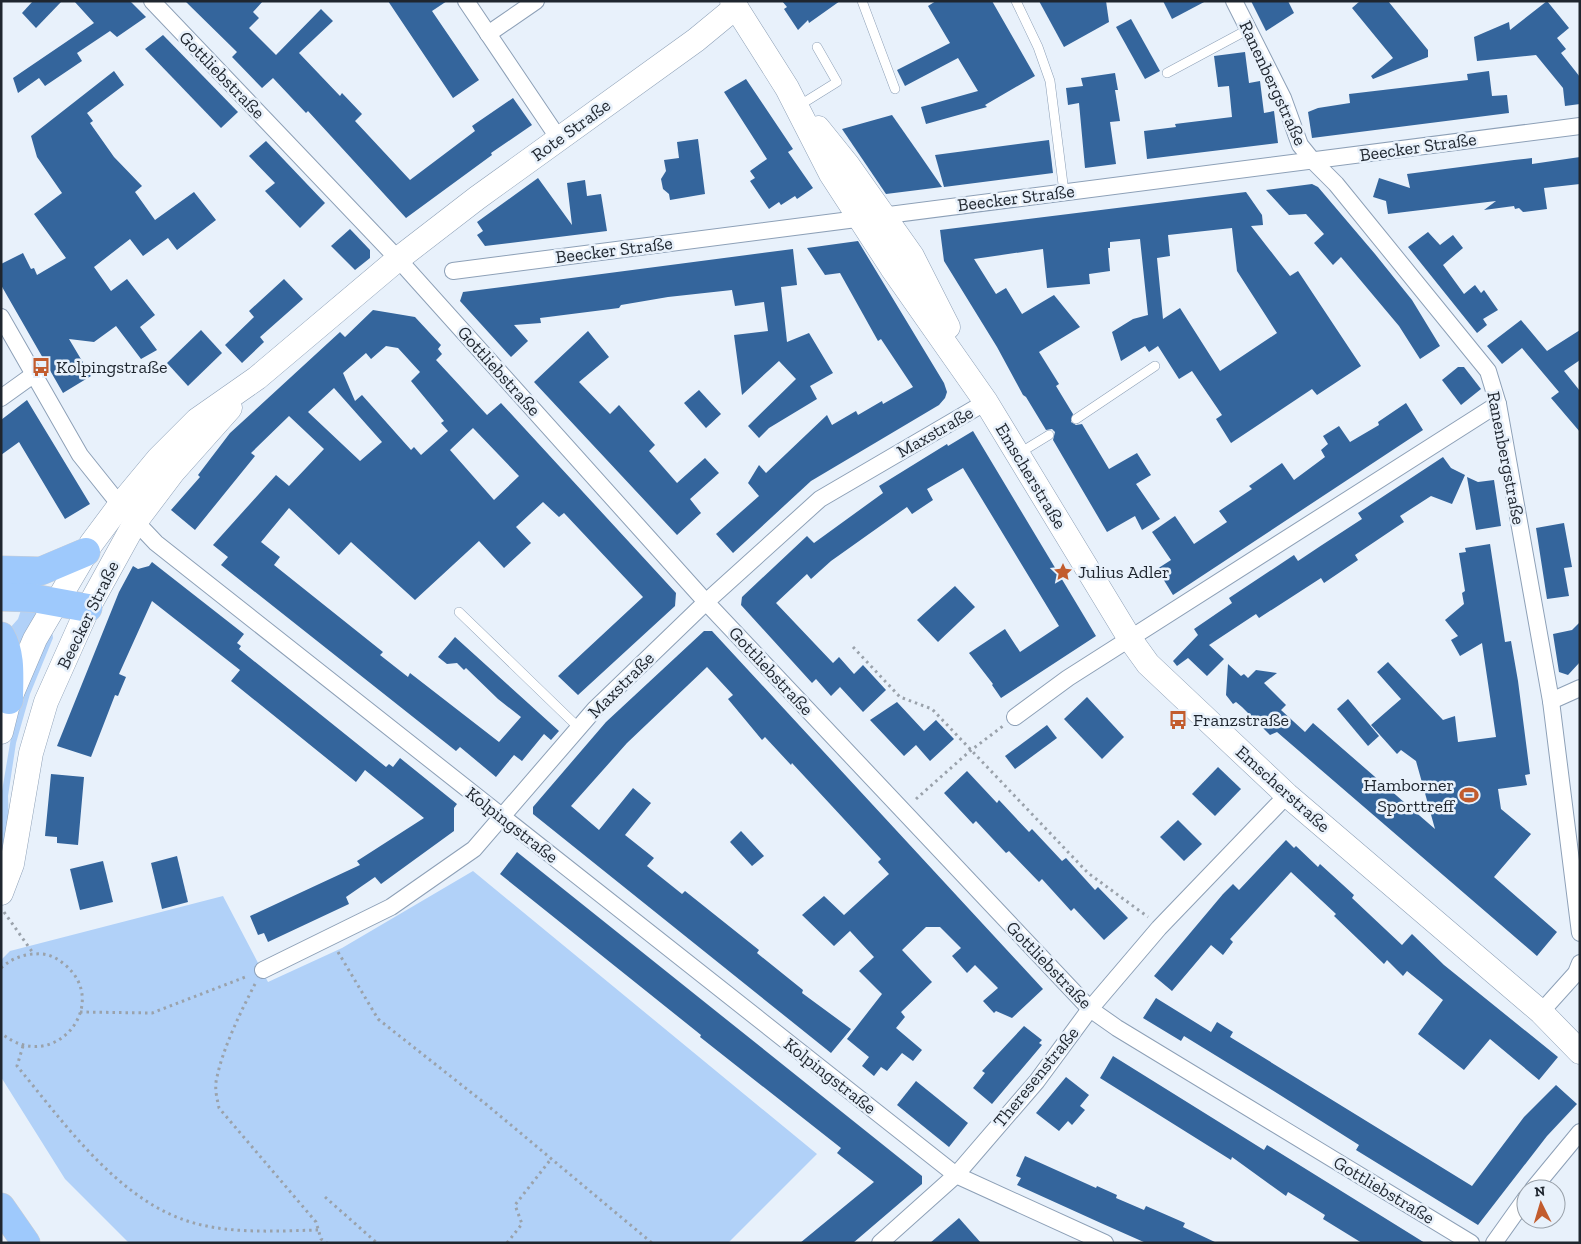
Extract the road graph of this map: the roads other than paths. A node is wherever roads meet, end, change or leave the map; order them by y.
1 (152, 1) edge
2 (466, 1) edge
3 (536, 1) edge
4 (862, 1) edge
5 (1016, 1) edge
6 (1234, 1) edge
7 (737, 3) edge
8 (1249, 29) junction
9 (488, 34) junction
10 (817, 47) dead end
11 (1167, 73) dead end
12 (895, 89) dead end
13 (793, 96) junction
14 (1580, 126) edge
15 (559, 139) junction
16 (1313, 161) junction
17 (1064, 192) junction
18 (883, 214) junction
19 (859, 217) junction
20 (398, 259) junction
21 (452, 271) dead end
22 (1, 317) edge
23 (1155, 366) dead end
24 (33, 375) junction
25 (1, 398) edge
26 (986, 402) junction
27 (1498, 404) junction
28 (1076, 419) dead end
29 (1050, 435) dead end
30 (1018, 454) junction
31 (128, 513) junction
32 (86, 552) junction
33 (1, 570) edge
34 (41, 571) junction
35 (61, 595) junction
36 (1, 597) edge
37 (706, 602) junction
38 (88, 608) junction
39 (458, 612) dead end
40 (1, 636) edge
41 (1130, 639) junction
42 (1580, 688) edge
43 (9, 700) junction
44 (1551, 701) junction
45 (1015, 717) road end
46 (578, 728) junction
47 (1, 732) edge
48 (1287, 795) junction
49 (500, 816) junction
50 (1, 893) edge
51 (1580, 933) edge
52 (1580, 964) edge
53 (263, 970) road end
54 (1090, 1009) junction
55 (1542, 1012) junction
56 (1580, 1033) edge
57 (1580, 1052) edge
58 (1580, 1132) edge
59 (956, 1175) junction
60 (1541, 1179) edge
61 (1, 1207) edge
62 (1516, 1212) edge
63 (26, 1243) edge
64 (880, 1243) edge
65 (1105, 1243) edge
66 (1471, 1243) edge
67 (1494, 1243) edge

1 - 20 street, Gottliebstraße
2 - 9 street
3 - 9 street
4 - 12 lane
5 - 17 lane
6 - 8 street, Ranenbergstraße
7 - 13 street, Emscherstraße
7 - 15 street, Rote Straße
8 - 11 lane
8 - 16 street, Ranenbergstraße
9 - 15 street
10 - 13 lane
13 - 18 street, Emscherstraße
13 - 19 street, Emscherstraße
14 - 16 street, Beecker Straße
15 - 20 street, Rote Straße
16 - 17 street, Beecker Straße
16 - 27 street, Ranenbergstraße
17 - 18 street, Beecker Straße
18 - 19 street, Beecker Straße
18 - 26 street, Emscherstraße
19 - 21 street, Beecker Straße
19 - 26 street, Emscherstraße
20 - 31 street, Beecker Straße
20 - 37 street, Gottliebstraße
22 - 24 street, Kolpingstraße
23 - 28 lane
24 - 25 street
24 - 31 street, Kolpingstraße
26 - 30 street, Emscherstraße
26 - 37 street, Maxstraße
27 - 41 street
27 - 44 street, Ranenbergstraße
29 - 30 lane
30 - 41 street, Emscherstraße
31 - 32 street, Beecker Straße
31 - 38 street, Beecker Straße
31 - 49 street, Kolpingstraße
32 - 34 highway
32 - 35 street, Beecker Straße
33 - 34 highway
34 - 35 highway
35 - 36 highway
35 - 38 highway
35 - 43 street, Beecker Straße
37 - 46 street, Maxstraße
37 - 54 street, Gottliebstraße
38 - 50 street, Beecker Straße
39 - 46 lane
40 - 43 highway
41 - 45 street
41 - 48 street, Emscherstraße
42 - 44 street
43 - 47 street, Beecker Straße
44 - 51 street, Ranenbergstraße
46 - 49 street, Maxstraße
48 - 54 street, Theresenstraße
48 - 55 street, Emscherstraße
49 - 53 street, Maxstraße
49 - 59 street, Kolpingstraße
52 - 55 street
54 - 59 street, Theresenstraße
54 - 66 street, Gottliebstraße
55 - 56 street, Emscherstraße
55 - 57 street, Emscherstraße
58 - 60 street
59 - 64 street, Theresenstraße
59 - 65 street, Kolpingstraße
61 - 63 highway
62 - 67 street

